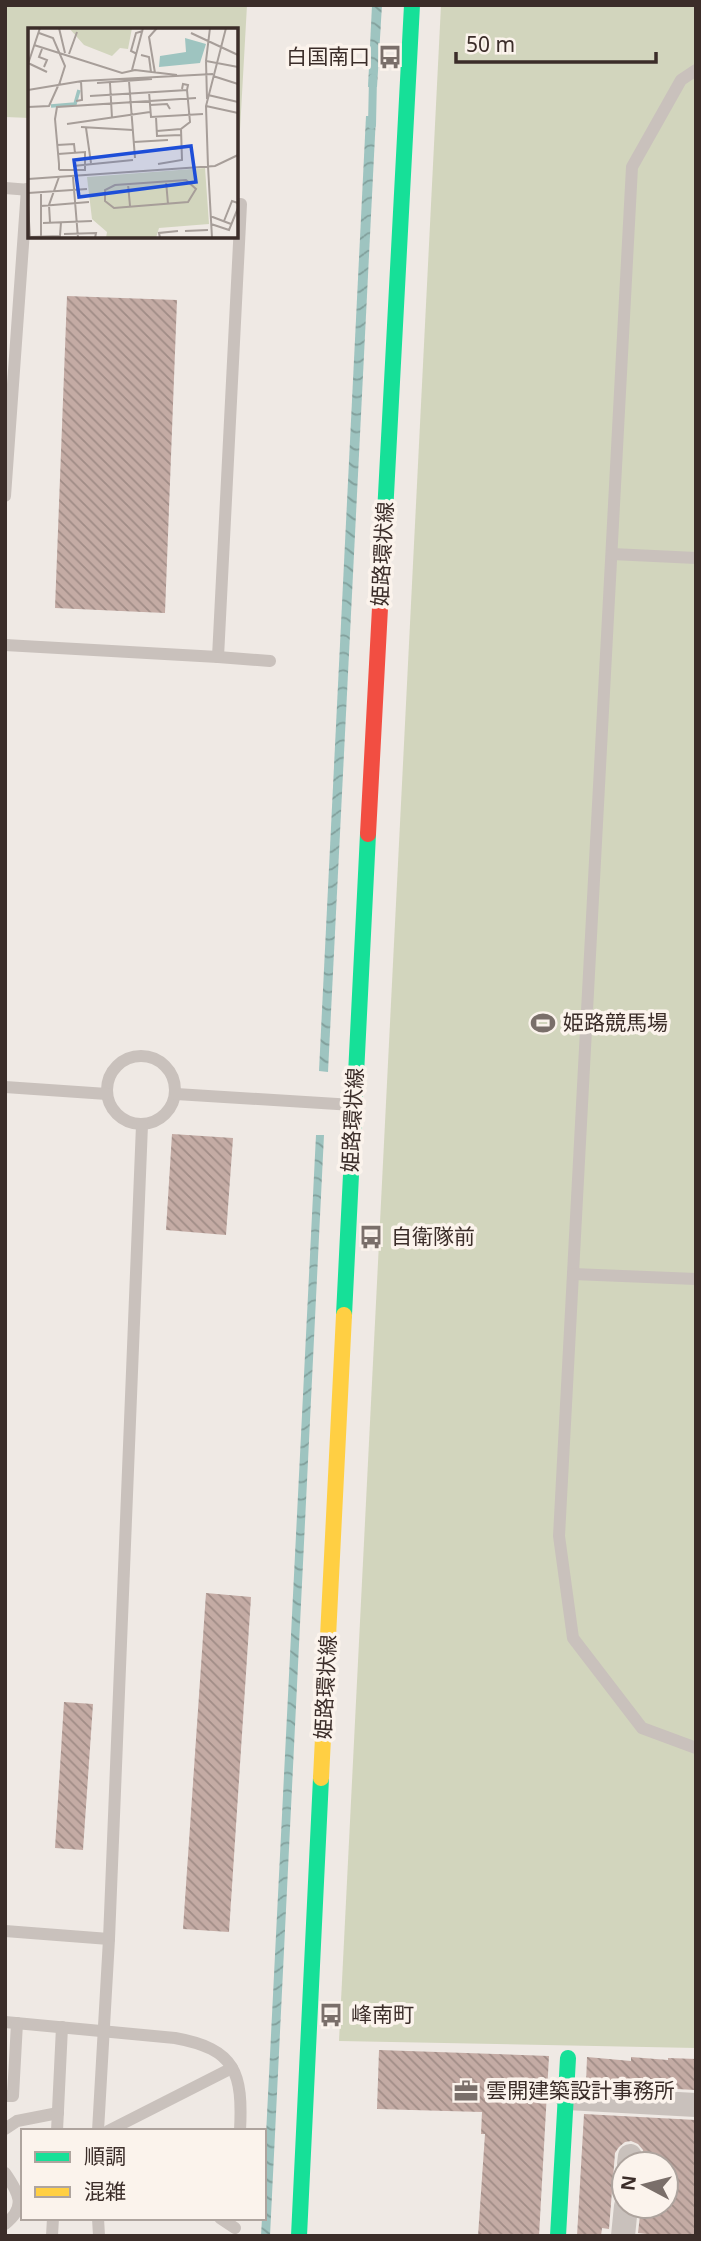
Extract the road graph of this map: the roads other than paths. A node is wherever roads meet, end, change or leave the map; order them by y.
1 (412, 5) edge
2 (696, 70) edge
3 (5, 188) edge
4 (28, 190) edge
5 (238, 204) edge
6 (7, 440) edge
7 (5, 496) edge
8 (612, 554) junction
9 (696, 558) edge
10 (5, 645) edge
11 (218, 657) junction
12 (270, 661) dead end
13 (5, 1087) edge
14 (107, 1094) junction
15 (176, 1094) junction
16 (354, 1105) junction
17 (142, 1125) junction
18 (573, 1274) junction
19 (696, 1279) edge
20 (696, 1748) edge
21 (5, 1931) edge
22 (109, 1939) junction
23 (11, 2023) edge
24 (62, 2027) junction
25 (105, 2032) junction
26 (568, 2058) dead end
27 (232, 2068) junction
28 (5, 2096) edge
29 (566, 2098) junction
30 (696, 2105) edge
31 (58, 2113) junction
32 (5, 2129) edge
33 (57, 2129) edge
34 (98, 2129) edge
35 (112, 2129) edge
36 (240, 2129) edge
37 (5, 2173) edge
38 (5, 2224) edge
39 (299, 2236) edge
40 (558, 2236) edge

1 - 16 main road, 姫路環状線
2 - 8 lane
3 - 4 lane
4 - 6 lane
5 - 11 lane
6 - 7 lane
8 - 9 lane
8 - 18 lane
10 - 11 lane
11 - 12 lane
13 - 14 lane
14 - 15 lane
14 - 17 lane
15 - 16 lane
15 - 17 lane
16 - 39 main road, 姫路環状線
17 - 22 lane
18 - 19 lane
18 - 20 lane
21 - 22 lane
22 - 25 lane
23 - 24 lane
23 - 28 lane
24 - 25 lane
24 - 31 lane
25 - 27 lane
25 - 34 lane
26 - 29 main road
27 - 35 lane
27 - 36 lane
29 - 30 street
29 - 40 main road
31 - 32 lane
31 - 33 lane
37 - 38 lane

